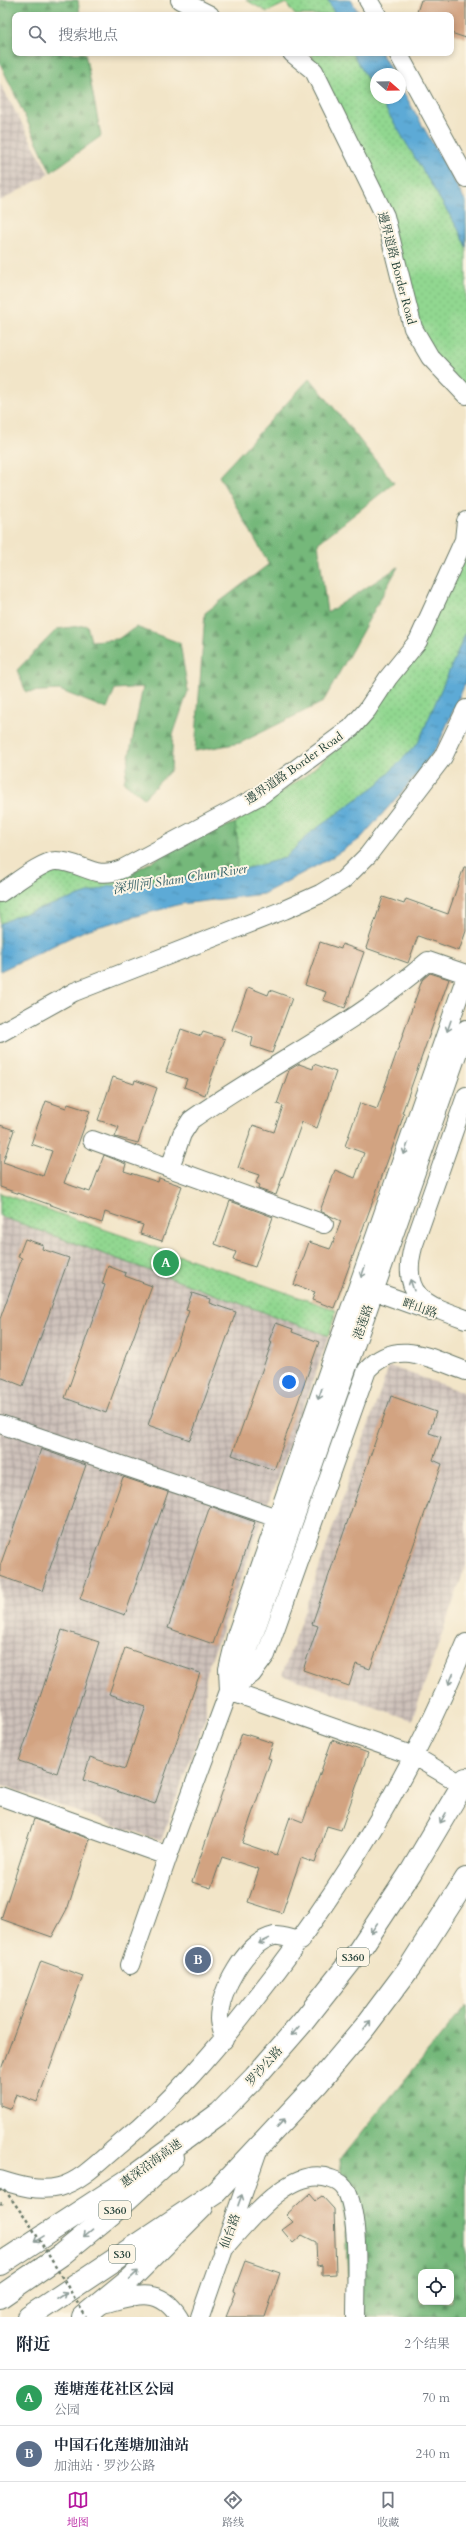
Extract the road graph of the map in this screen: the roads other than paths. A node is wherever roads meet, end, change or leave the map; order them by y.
1 (180, 0) edge
2 (368, 0) edge
3 (204, 12) edge
4 (375, 12) edge
5 (296, 56) edge
6 (400, 56) edge
7 (466, 178) edge
8 (466, 395) edge
9 (466, 521) edge
10 (466, 709) edge
11 (0, 893) edge
12 (466, 975) edge
13 (466, 1029) edge
14 (0, 1033) edge
15 (466, 1096) edge
16 (92, 1140) dead end
17 (170, 1167) junction
18 (324, 1224) dead end
19 (374, 1291) junction
20 (466, 1319) edge
21 (466, 1324) edge
22 (466, 1371) edge
23 (0, 1424) edge
24 (277, 1518) junction
25 (466, 1643) edge
26 (229, 1691) junction
27 (414, 1756) junction
28 (465, 1778) edge
29 (0, 1796) edge
30 (168, 1856) junction
31 (466, 1879) edge
32 (459, 1894) edge
33 (301, 1941) junction
34 (130, 1965) dead end
35 (224, 2040) junction
36 (220, 2113) junction
37 (260, 2145) junction
38 (0, 2180) edge
39 (216, 2192) junction
40 (222, 2250) junction
41 (0, 2264) edge
42 (0, 2297) edge
43 (89, 2313) edge
44 (29, 2317) edge
45 (179, 2317) edge
46 (200, 2317) edge
47 (356, 2317) edge

1 - 3 street
2 - 4 street
5 - 8 street, 邊界道路 Border Road
6 - 7 street
9 - 11 street, 邊界道路 Border Road
10 - 14 street
12 - 17 street
12 -> 24 street
13 - 19 street, 港莲路
20 -> 15 street
16 - 17 street
17 - 18 street
19 - 21 street, 畔山路
19 - 26 street, 港莲路
22 - 26 street
23 - 24 street
24 - 26 street
25 -> 27 street
26 - 27 street
26 - 30 street
27 - 28 street
27 - 33 street
28 -> 36 main road, 罗沙公路 / S360
29 - 30 street
30 - 34 street
31 - 32 main road
37 -> 32 main road
33 - 35 street
33 -> 35 street
35 - 38 street
36 -> 41 main road, 惠深沿海高速
36 -> 42 main road, 罗沙公路 / S360
37 - 39 main road
40 -> 37 street, 仙台路
43 -> 39 main road
44 -> 39 main road, S30
40 - 46 street, 仙台路
40 - 47 street
43 - 45 street

